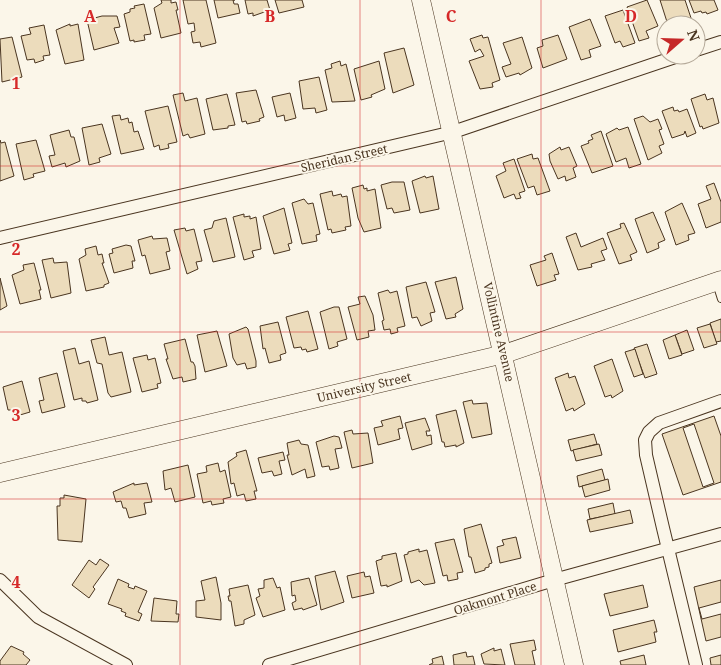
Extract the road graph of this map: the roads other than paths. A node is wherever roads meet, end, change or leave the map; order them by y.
1 (421, 0) edge
2 (721, 42) edge
3 (706, 47) edge
4 (656, 63) edge
5 (453, 132) junction
6 (0, 238) edge
7 (718, 281) edge
8 (721, 299) edge
9 (504, 354) junction
10 (721, 401) edge
11 (0, 472) edge
12 (721, 534) edge
13 (667, 549) junction
14 (0, 580) edge
15 (554, 580) junction
16 (126, 665) edge
17 (269, 665) edge
18 (574, 665) edge
19 (696, 665) edge

1 - 5 street, Vollintine Avenue
2 - 3 street
4 - 5 street, Sheridan Street
5 - 6 street, Sheridan Street
5 - 9 street, Vollintine Avenue
7 - 8 lane
7 - 9 street, University Street
9 - 11 street, University Street
9 - 15 street, Vollintine Avenue
10 - 13 street
12 - 13 street, Oakmont Place
13 - 15 street, Oakmont Place
13 - 19 street
14 - 16 street
15 - 17 street, Oakmont Place
15 - 18 street, Vollintine Avenue

